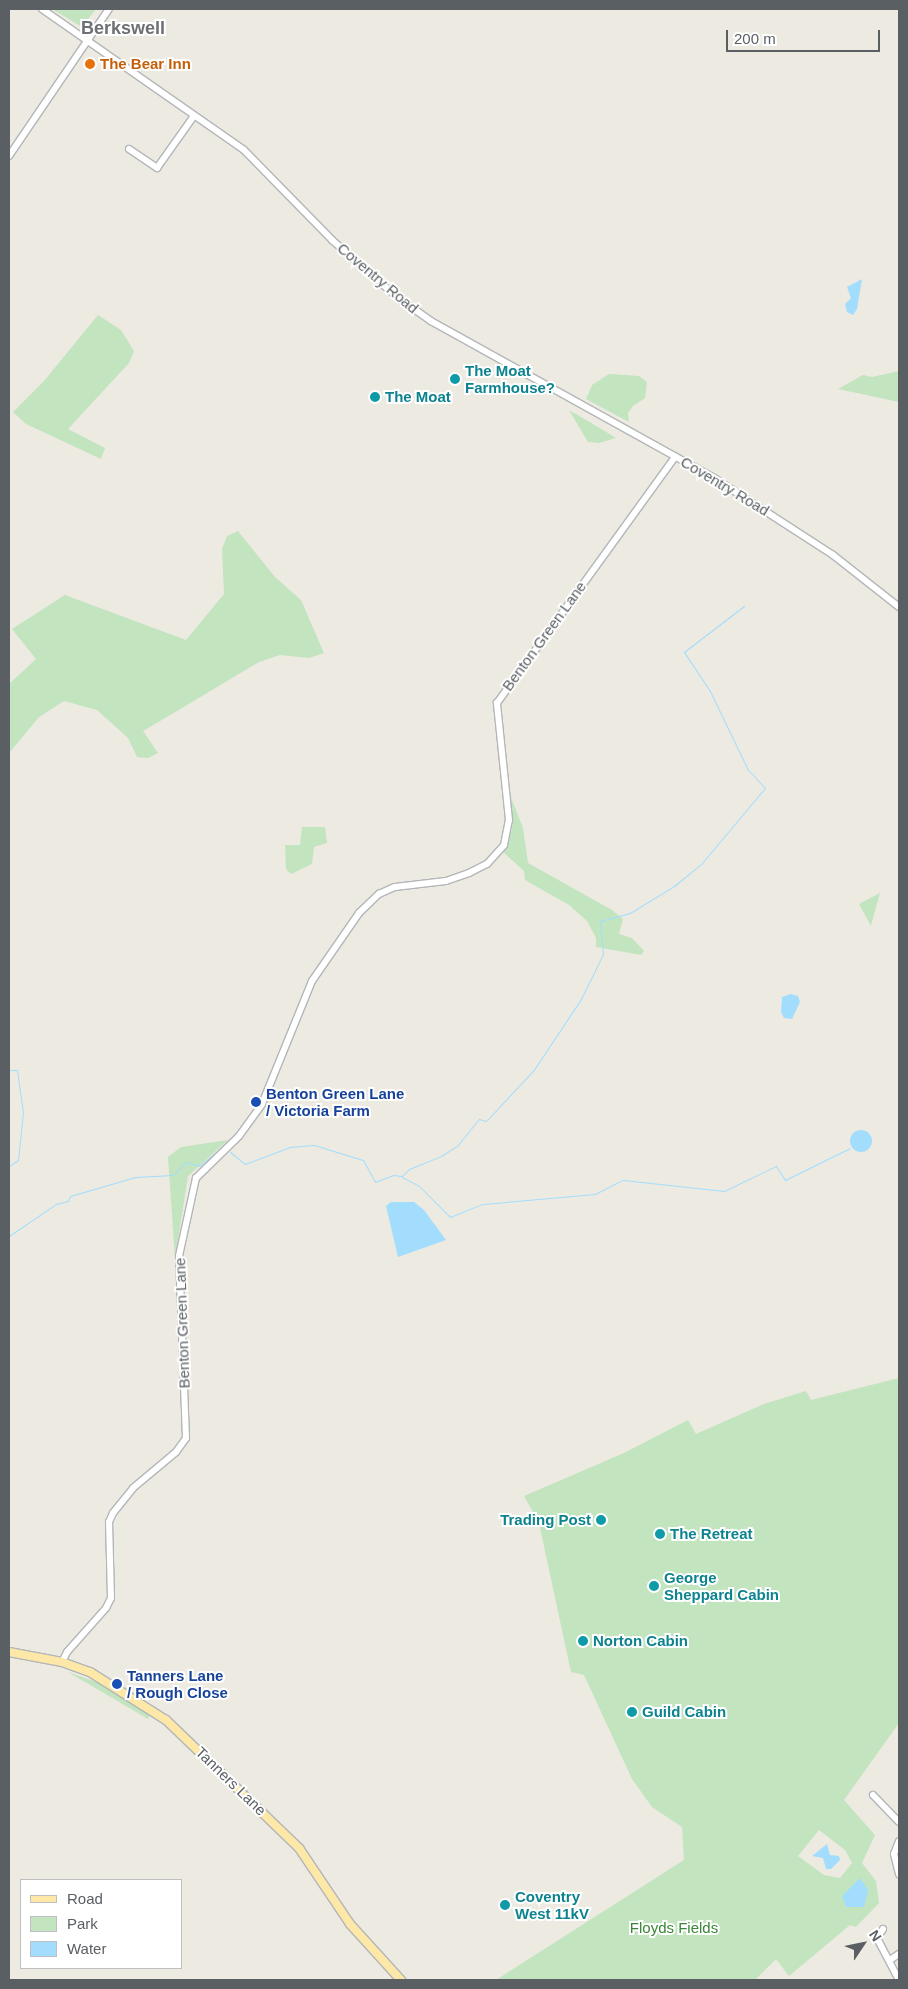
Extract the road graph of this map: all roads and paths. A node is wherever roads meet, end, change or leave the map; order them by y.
1 (42, 9) edge
2 (109, 9) edge
3 (86, 41) junction
4 (194, 116) junction
5 (129, 149) dead end
6 (9, 156) edge
7 (675, 456) junction
8 (899, 607) edge
9 (9, 1652) edge
10 (62, 1662) junction
11 (873, 1795) dead end
12 (899, 1822) edge
13 (899, 1841) edge
14 (899, 1874) edge
15 (883, 1930) dead end
16 (899, 1954) edge
17 (890, 1960) junction
18 (401, 1980) edge
19 (899, 1980) edge

1 - 3 street, Coventry Road
2 - 3 street
3 - 4 street, Coventry Road
3 - 6 street
4 - 5 street
4 - 7 street, Coventry Road
7 - 8 street, Coventry Road
7 - 10 street, Benton Green Lane
9 - 10 main road, Tanners Lane
10 - 18 main road, Tanners Lane
11 - 12 street
13 - 14 street
15 - 17 street
16 - 17 street
17 - 19 street

